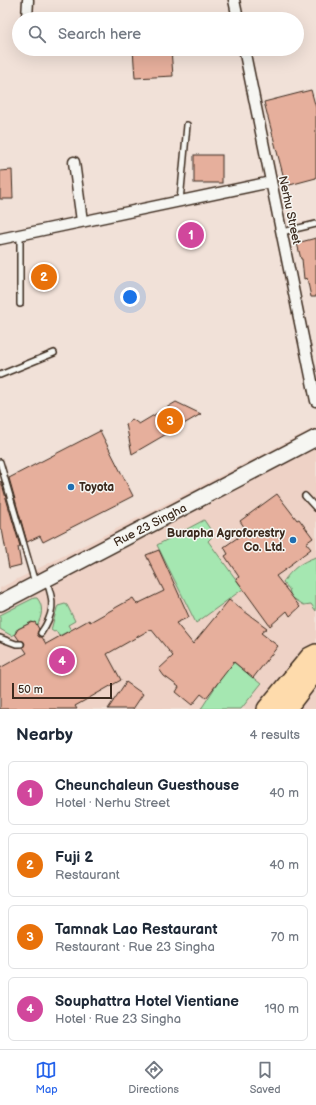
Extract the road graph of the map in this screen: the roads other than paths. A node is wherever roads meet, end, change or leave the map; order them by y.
1 (28, 0) edge
2 (234, 0) edge
3 (27, 12) edge
4 (237, 12) edge
5 (245, 56) edge
6 (187, 125) dead end
7 (74, 162) dead end
8 (271, 182) junction
9 (180, 201) junction
10 (82, 222) junction
11 (316, 224) edge
12 (282, 232) junction
13 (20, 234) junction
14 (0, 238) edge
15 (20, 304) dead end
16 (54, 353) dead end
17 (0, 375) edge
18 (316, 401) edge
19 (316, 438) edge
20 (316, 446) edge
21 (299, 447) junction
22 (0, 462) edge
23 (305, 496) dead end
24 (316, 508) edge
25 (40, 582) junction
26 (0, 603) edge
27 (41, 634) dead end
28 (0, 638) edge
29 (22, 644) dead end
30 (316, 654) edge
31 (316, 670) edge
32 (267, 709) edge
33 (286, 709) edge

1 - 3 street
2 - 4 street
5 - 8 street, Nerhu Street
6 - 9 lane
7 - 10 street
8 - 9 street
8 - 12 street, Nerhu Street
9 - 10 street
10 - 13 street
11 - 12 lane
12 - 18 street, Nerhu Street
13 - 14 street
13 - 15 lane
16 - 17 lane
19 - 21 main road, Rue 23 Singha
20 - 21 main road, Rue 23 Singha
21 - 25 main road, Rue 23 Singha
22 - 25 lane
23 - 24 lane
25 - 26 main road, Rue 23 Singha
25 - 27 lane
28 - 29 lane
30 - 32 highway
31 - 33 highway

